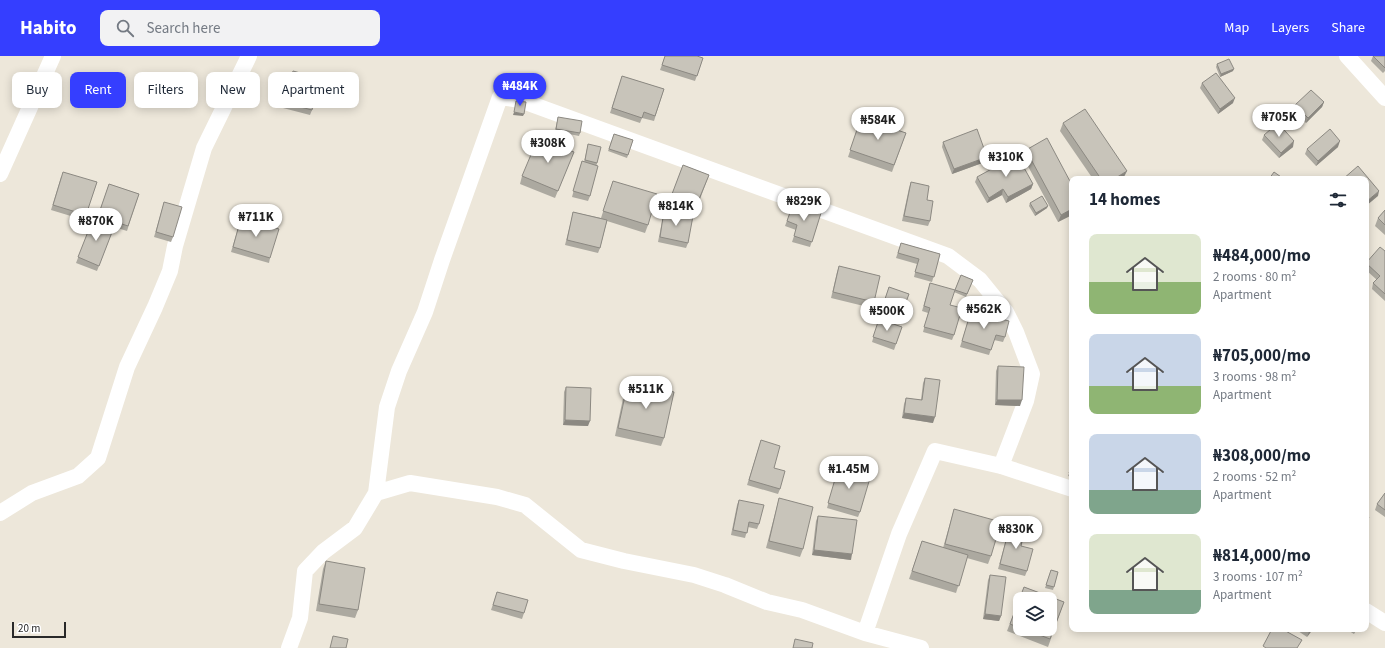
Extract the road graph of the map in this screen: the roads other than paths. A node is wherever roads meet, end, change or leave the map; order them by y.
1 (53, 56) edge
2 (249, 56) edge
3 (1347, 56) edge
4 (1385, 98) edge
5 (0, 174) edge
6 (1001, 466) junction
7 (1069, 488) edge
8 (376, 493) junction
9 (0, 512) edge
10 (1369, 613) edge
11 (1385, 623) edge
12 (865, 633) junction
13 (289, 648) edge
14 (921, 648) edge

1 - 5 street
2 - 9 street
3 - 4 street
6 - 7 street
6 - 8 street
6 - 12 street
8 - 12 street
8 - 13 street
10 - 11 street
12 - 14 street

